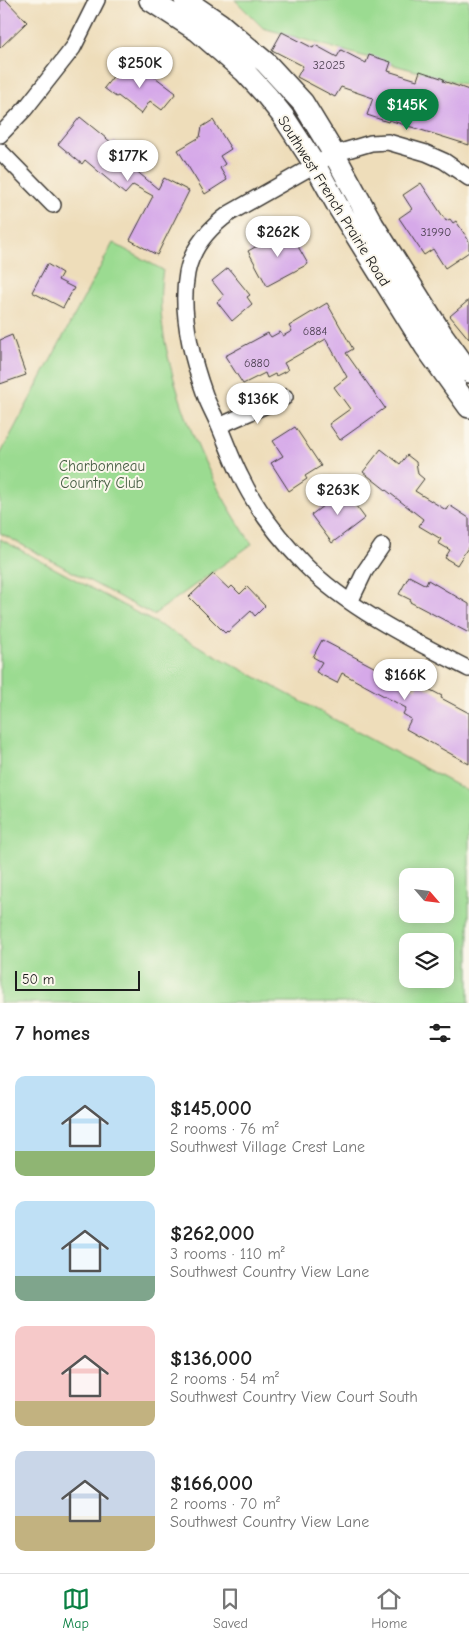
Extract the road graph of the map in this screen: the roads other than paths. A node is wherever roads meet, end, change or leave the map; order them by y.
1 (97, 0) edge
2 (150, 0) edge
3 (185, 0) edge
4 (0, 135) edge
5 (0, 152) edge
6 (334, 154) junction
7 (315, 165) junction
8 (469, 178) edge
9 (53, 205) dead end
10 (469, 372) edge
11 (285, 397) dead end
12 (469, 407) edge
13 (219, 426) junction
14 (382, 546) dead end
15 (350, 602) junction
16 (469, 669) edge

1 - 4 street
2 - 7 street, Southwest French Prairie Road
3 - 6 street, Southwest French Prairie Road
5 - 9 street
6 - 7 street
6 - 8 street
6 - 10 street, Southwest French Prairie Road
7 - 12 street, Southwest French Prairie Road
7 - 13 street
11 - 13 street
13 - 15 street
14 - 15 street
15 - 16 street

